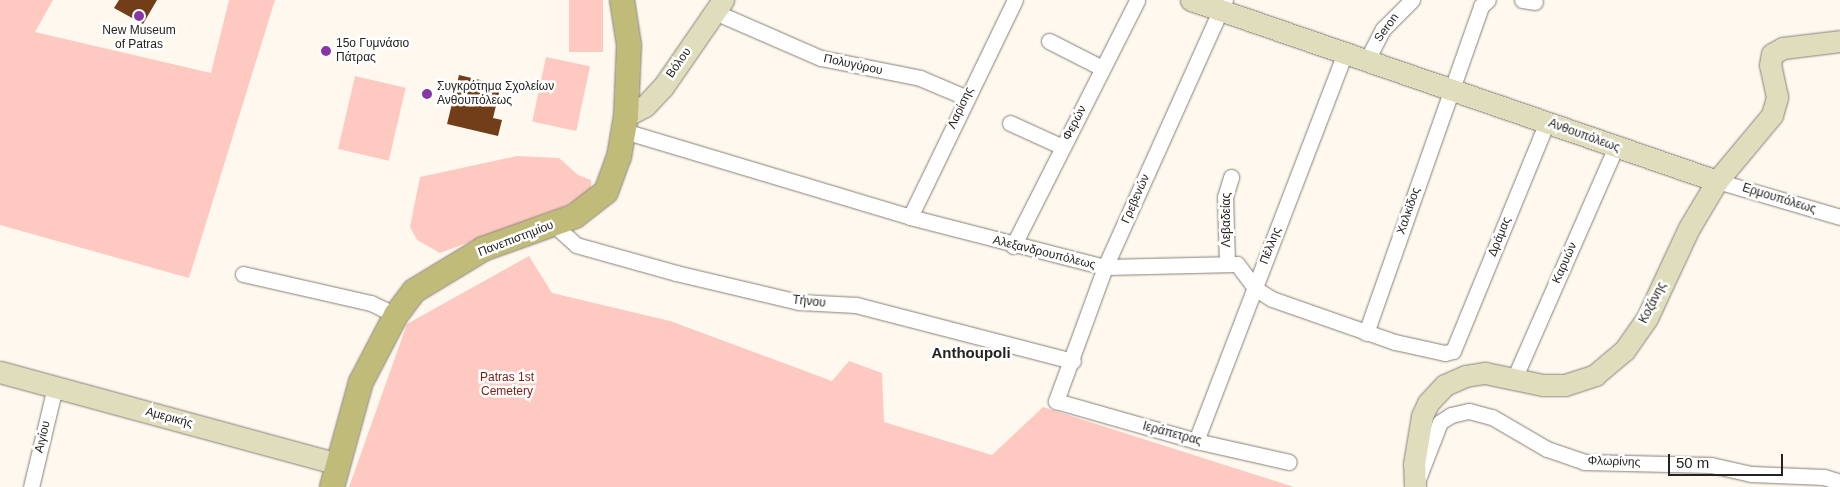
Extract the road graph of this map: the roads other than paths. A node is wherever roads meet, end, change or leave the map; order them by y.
1 (622, 0) edge
2 (1015, 0) edge
3 (1137, 0) edge
4 (1191, 0) edge
5 (1412, 0) edge
6 (1488, 0) edge
7 (719, 6) edge
8 (1223, 6) edge
9 (1050, 41) dead end
10 (1840, 41) edge
11 (1345, 52) junction
12 (1367, 60) junction
13 (1102, 68) junction
14 (1452, 90) junction
15 (965, 97) junction
16 (1010, 122) dead end
17 (1547, 122) junction
18 (625, 124) junction
19 (1062, 147) junction
20 (1616, 147) junction
21 (1231, 178) dead end
22 (1717, 181) junction
23 (910, 217) junction
24 (1840, 217) edge
25 (553, 224) junction
26 (1013, 246) junction
27 (1227, 263) junction
28 (1105, 267) junction
29 (243, 274) dead end
30 (1255, 288) junction
31 (396, 315) junction
32 (1366, 333) junction
33 (1073, 361) junction
34 (0, 372) edge
35 (1514, 379) junction
36 (55, 388) junction
37 (1056, 401) joint
38 (1196, 441) junction
39 (1289, 462) dead end
40 (338, 464) junction
41 (1751, 474) junction
42 (1840, 482) edge
43 (1416, 485) edge
44 (31, 487) edge
45 (332, 487) edge
46 (1766, 487) edge

1 - 18 main road, Πανεπιστημίου
2 - 15 street, Λαρίσης
3 - 13 street, Φερών
4 - 8 street, Ανθουπόλεως
5 - 12 street, Seron
6 - 14 street
7 - 15 street, Πολυγύρου
7 - 18 street, Βόλου
8 - 11 street, Ανθουπόλεως
8 - 28 street, Γρεβενών
9 - 13 street
10 - 22 street, Κοζάνης
11 - 12 street, Ανθουπόλεως
11 - 30 street, Πέλλης
12 - 14 street, Ανθουπόλεως
13 - 19 street, Φερών
14 - 17 street, Ανθουπόλεως
14 - 32 street, Χαλκίδος
15 - 23 street, Λαρίσης
16 - 19 street
17 - 20 street, Ανθουπόλεως
17 - 32 street, Δράμας
18 - 23 street, Αλεξανδρουπόλεως
18 - 25 main road, Πανεπιστημίου
19 - 26 street, Φερών
20 - 22 street, Ανθουπόλεως
20 - 35 street, Καρυών
21 - 27 street, Λεβαδείας
22 - 24 street, Ερμουπόλεως
22 - 35 street, Κοζάνης
23 - 26 street, Αλεξανδρουπόλεως
25 - 31 main road, Πανεπιστημίου
25 - 33 street, Τήνου
26 - 28 street, Αλεξανδρουπόλεως
27 - 28 street, Αλεξανδρουπόλεως
27 - 30 street
28 - 33 street, Γρεβενών
29 - 31 street
30 - 32 street
30 - 38 street, Πέλλης
31 - 40 main road, Πανεπιστημίου
33 - 37 street, Γρεβενών
34 - 36 street, Αμερικής
35 - 43 street, Κοζάνης
36 - 40 street, Αμερικής
36 - 44 street, Αιγίου
37 - 38 street, Ιεράπετρας
38 - 39 street, Ιεράπετρας
40 - 45 main road, Πανεπιστημίου
41 - 42 street, Φλωρίνης
41 - 43 street, Φλωρίνης
41 - 46 street

